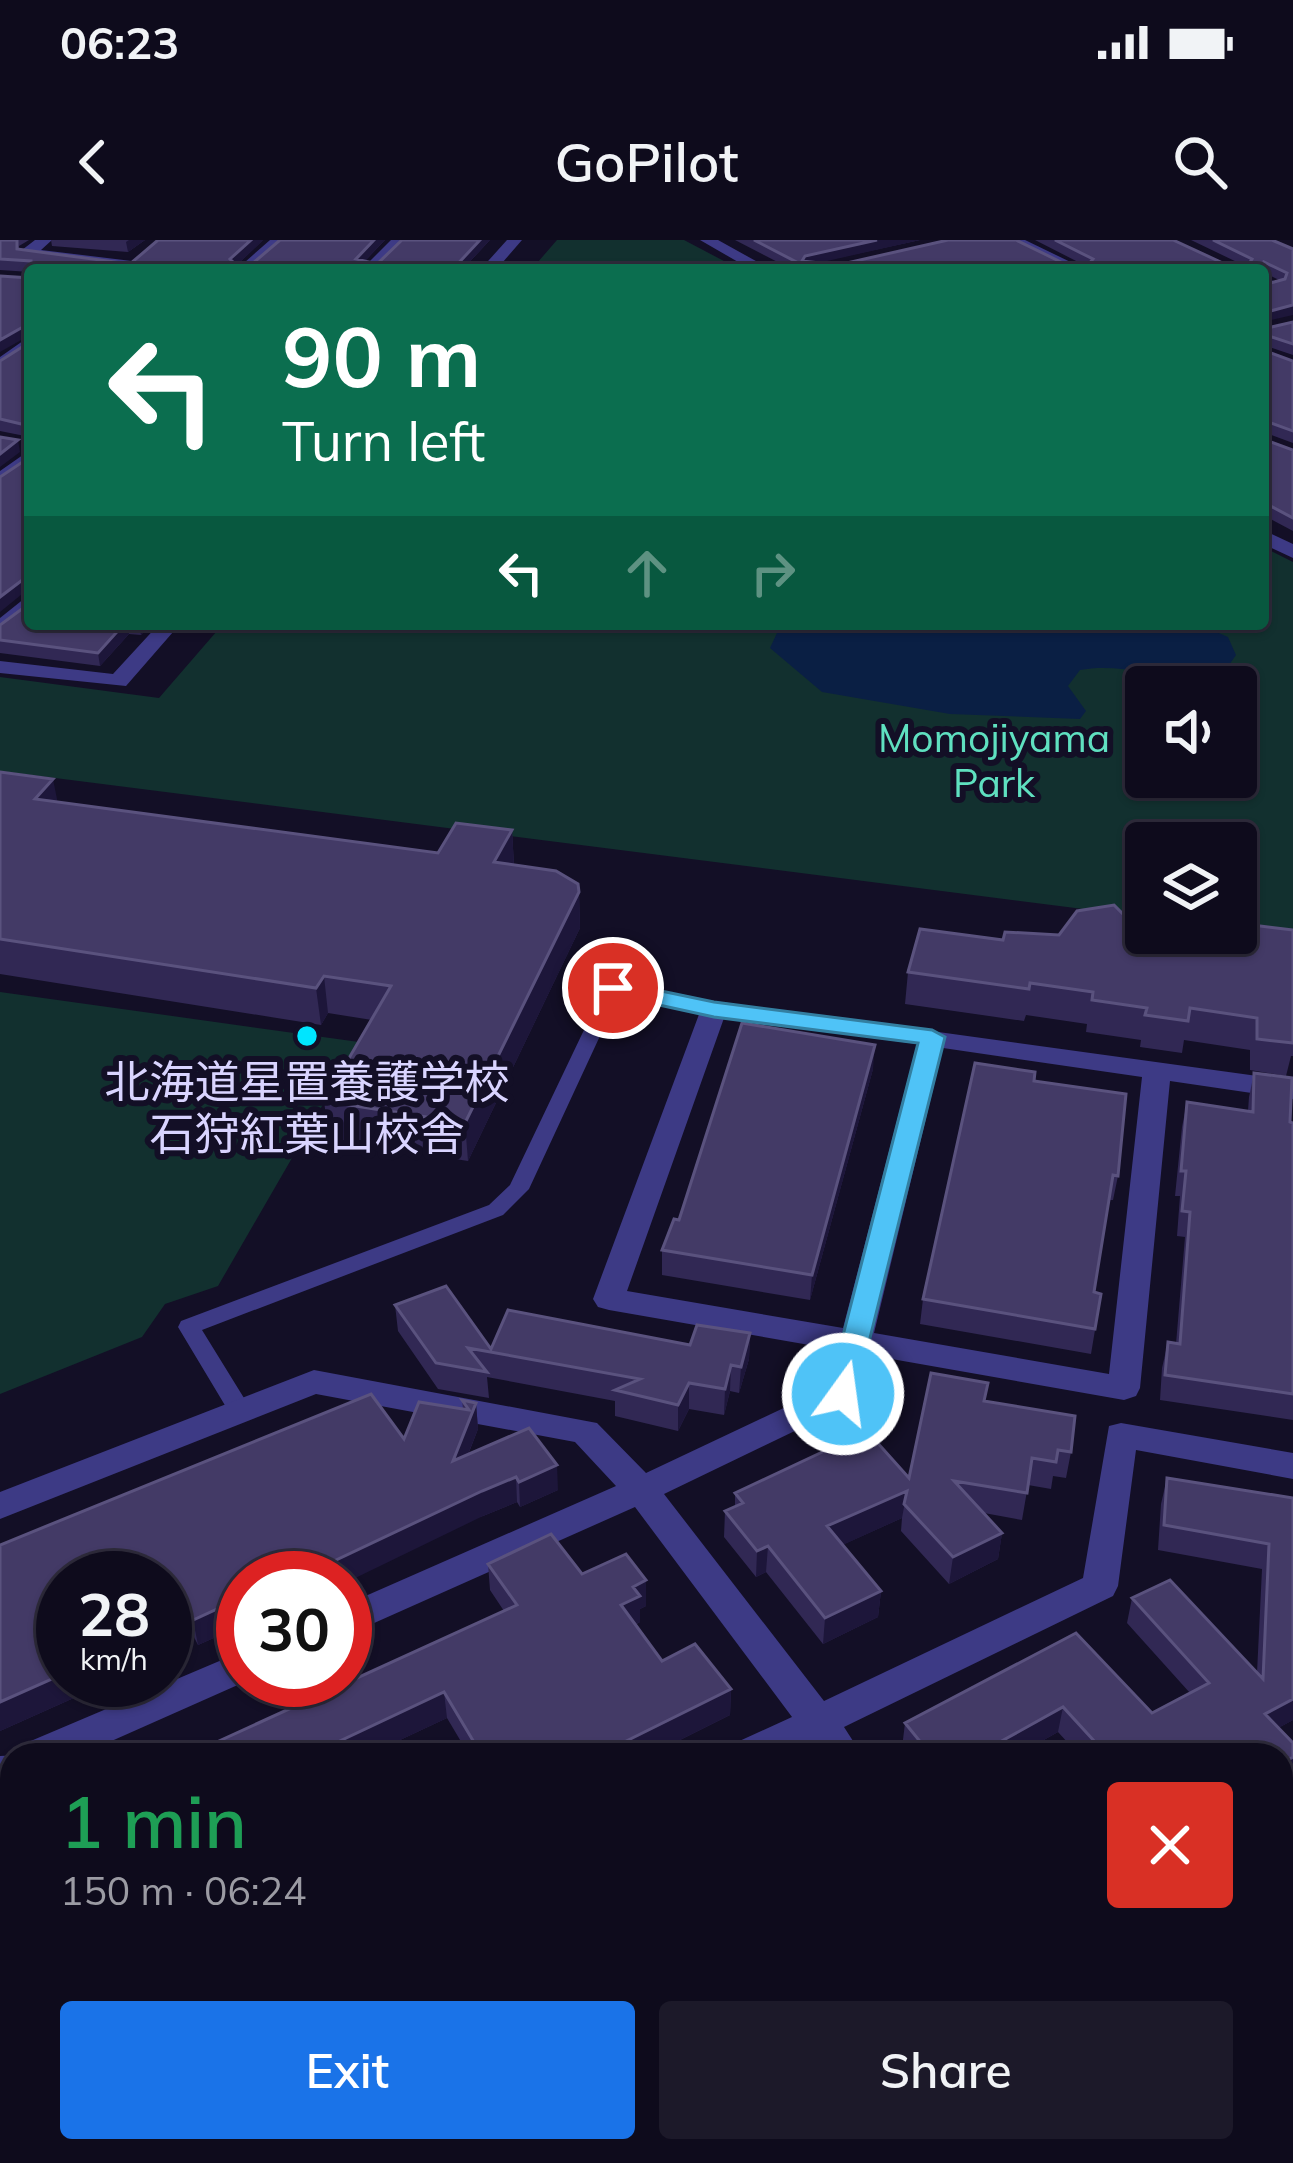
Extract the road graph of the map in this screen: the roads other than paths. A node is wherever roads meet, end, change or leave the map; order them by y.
1 (45, 240) edge
2 (279, 240) edge
3 (400, 240) edge
4 (515, 240) edge
5 (707, 240) edge
6 (1012, 240) edge
7 (134, 261) edge
8 (251, 264) edge
9 (375, 264) edge
10 (493, 264) edge
11 (753, 264) edge
12 (1066, 264) edge
13 (24, 346) edge
14 (0, 364) edge
15 (24, 448) edge
16 (0, 481) edge
17 (24, 606) edge
18 (0, 630) edge
19 (165, 630) edge
20 (0, 667) edge
21 (714, 1009) junction
22 (932, 1037) junction
23 (1157, 1070) junction
24 (1293, 1090) edge
25 (856, 1343) junction
26 (240, 1412) junction
27 (1293, 1466) edge
28 (641, 1490) junction
29 (0, 1506) edge
30 (372, 1609) edge
31 (216, 1678) edge
32 (817, 1720) junction
33 (67, 1743) edge
34 (772, 1743) edge
35 (834, 1743) edge

1 - 7 street
2 - 8 street
3 - 9 street
4 - 10 street
5 - 11 street
6 - 12 street
13 - 14 street
15 - 16 street
17 - 18 street
19 - 20 street
21 - 22 street
21 - 25 street
21 - 26 lane
22 - 23 street
22 - 25 street
23 - 24 street
23 - 25 street
25 - 28 street
26 - 28 street
26 - 29 street
27 - 32 street
28 - 30 street
28 - 32 street
31 - 33 street
32 - 34 street
32 - 35 street

